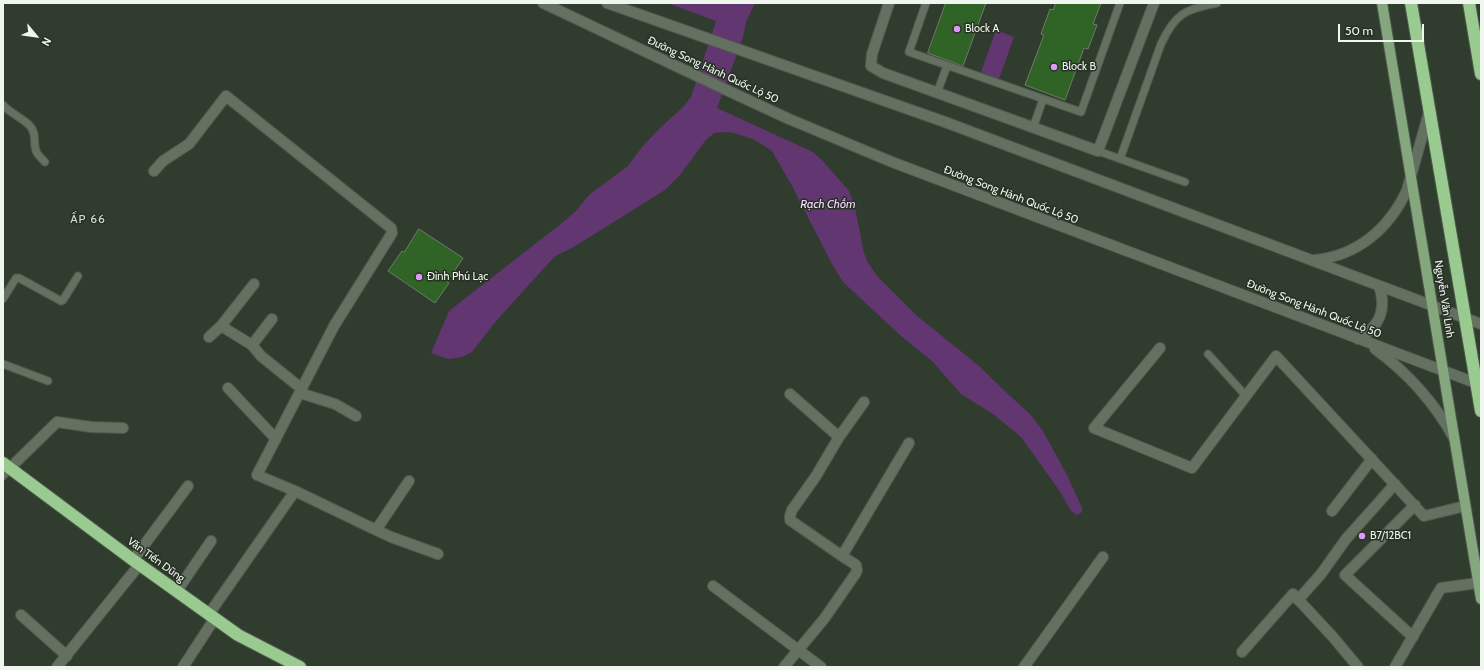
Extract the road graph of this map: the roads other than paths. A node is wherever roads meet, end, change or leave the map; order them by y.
1 (543, 3) edge
2 (607, 3) edge
3 (889, 3) edge
4 (926, 3) edge
5 (1120, 3) edge
6 (1154, 3) edge
7 (1217, 3) edge
8 (1382, 3) edge
9 (1411, 3) edge
10 (1469, 3) edge
11 (947, 66) junction
12 (1481, 74) edge
13 (938, 93) junction
14 (1044, 99) junction
15 (3, 105) edge
16 (1430, 110) junction
17 (1033, 128) junction
18 (1098, 151) junction
19 (1120, 159) junction
20 (45, 162) dead end
21 (154, 171) dead end
22 (1410, 178) junction
23 (1185, 182) dead end
24 (1311, 260) junction
25 (78, 276) dead end
26 (254, 284) dead end
27 (1379, 286) junction
28 (3, 299) edge
29 (1432, 306) junction
30 (1465, 318) junction
31 (272, 319) dead end
32 (1481, 324) edge
33 (221, 326) junction
34 (209, 337) dead end
35 (1358, 339) junction
36 (252, 345) junction
37 (1160, 348) dead end
38 (1208, 354) dead end
39 (3, 364) edge
40 (1443, 371) junction
41 (48, 381) dead end
42 (1479, 384) edge
43 (228, 388) dead end
44 (301, 391) junction
45 (790, 394) dead end
46 (1246, 396) junction
47 (864, 402) dead end
48 (1481, 411) edge
49 (356, 416) dead end
50 (123, 428) dead end
51 (839, 437) junction
52 (276, 439) junction
53 (1454, 439) junction
54 (909, 443) dead end
55 (1372, 459) junction
56 (5, 469) edge
57 (409, 481) dead end
58 (1395, 484) junction
59 (188, 486) dead end
60 (295, 491) junction
61 (1415, 505) junction
62 (1465, 506) junction
63 (1332, 511) dead end
64 (376, 530) junction
65 (211, 541) dead end
66 (438, 554) dead end
67 (842, 556) junction
68 (1103, 557) dead end
69 (136, 562) junction
70 (1478, 583) junction
71 (713, 586) dead end
72 (177, 591) junction
73 (1481, 599) edge
74 (1298, 600) junction
75 (21, 615) dead end
76 (212, 616) junction
77 (1413, 637) junction
78 (798, 650) junction
79 (1242, 652) dead end
80 (67, 656) junction
81 (293, 665) edge
82 (58, 667) edge
83 (183, 667) edge
84 (784, 667) edge
85 (821, 667) edge
86 (1024, 667) edge
87 (1358, 667) edge
88 (1395, 667) edge

1 - 35 street, Đường Song Hành Quốc Lộ 50
2 - 24 street, Đường Song Hành Quốc Lộ 50
3 - 13 street
4 - 11 lane
5 - 14 lane
6 - 18 street
7 - 19 lane
8 - 22 main road, Nguyễn Văn Linh
9 - 16 highway, Nguyễn Văn Linh
10 - 12 highway
11 - 13 lane
11 - 14 lane
13 - 17 street
14 - 17 lane
15 - 20 lane
16 - 22 street
16 - 30 highway, Nguyễn Văn Linh
17 - 18 street
18 - 19 lane
19 - 23 lane
21 - 44 street
22 - 24 street
22 - 29 main road, Nguyễn Văn Linh
24 - 27 street, Đường Song Hành Quốc Lộ 50
25 - 28 lane
26 - 33 street
27 - 29 street, Đường Song Hành Quốc Lộ 50
27 - 35 street
29 - 30 street, Đường Song Hành Quốc Lộ 50
29 - 40 main road, Nguyễn Văn Linh
30 - 32 street, Đường Song Hành Quốc Lộ 50
30 - 42 highway, Nguyễn Văn Linh
31 - 36 street
33 - 34 street
33 - 36 street
35 - 40 street, Đường Song Hành Quốc Lộ 50
35 - 53 street
36 - 44 street
37 - 46 street
38 - 46 lane
39 - 41 lane
40 - 42 street, Đường Song Hành Quốc Lộ 50
40 - 53 main road, Nguyễn Văn Linh
42 - 48 highway, Nguyễn Văn Linh
43 - 52 street
44 - 49 street
44 - 52 street
45 - 51 street
46 - 55 street
47 - 51 street
50 - 56 street
51 - 67 street
52 - 60 street
53 - 62 main road, Nguyễn Văn Linh
54 - 67 street
55 - 58 street
55 - 63 street
56 - 69 highway, Văn Tiến Dũng
57 - 64 street
58 - 61 street
58 - 74 street
59 - 69 street
60 - 64 street
60 - 76 street
61 - 62 street
61 - 77 street
62 - 70 main road, Nguyễn Văn Linh
64 - 66 street
65 - 72 street
67 - 78 street
68 - 86 street
69 - 72 highway, Văn Tiến Dũng
69 - 80 street
70 - 73 main road, Nguyễn Văn Linh
70 - 77 street
71 - 78 street
72 - 76 highway, Văn Tiến Dũng
74 - 79 street
74 - 87 street
75 - 80 street
76 - 81 highway, Văn Tiến Dũng
76 - 83 street
77 - 88 street
78 - 84 street
78 - 85 street
80 - 82 street

